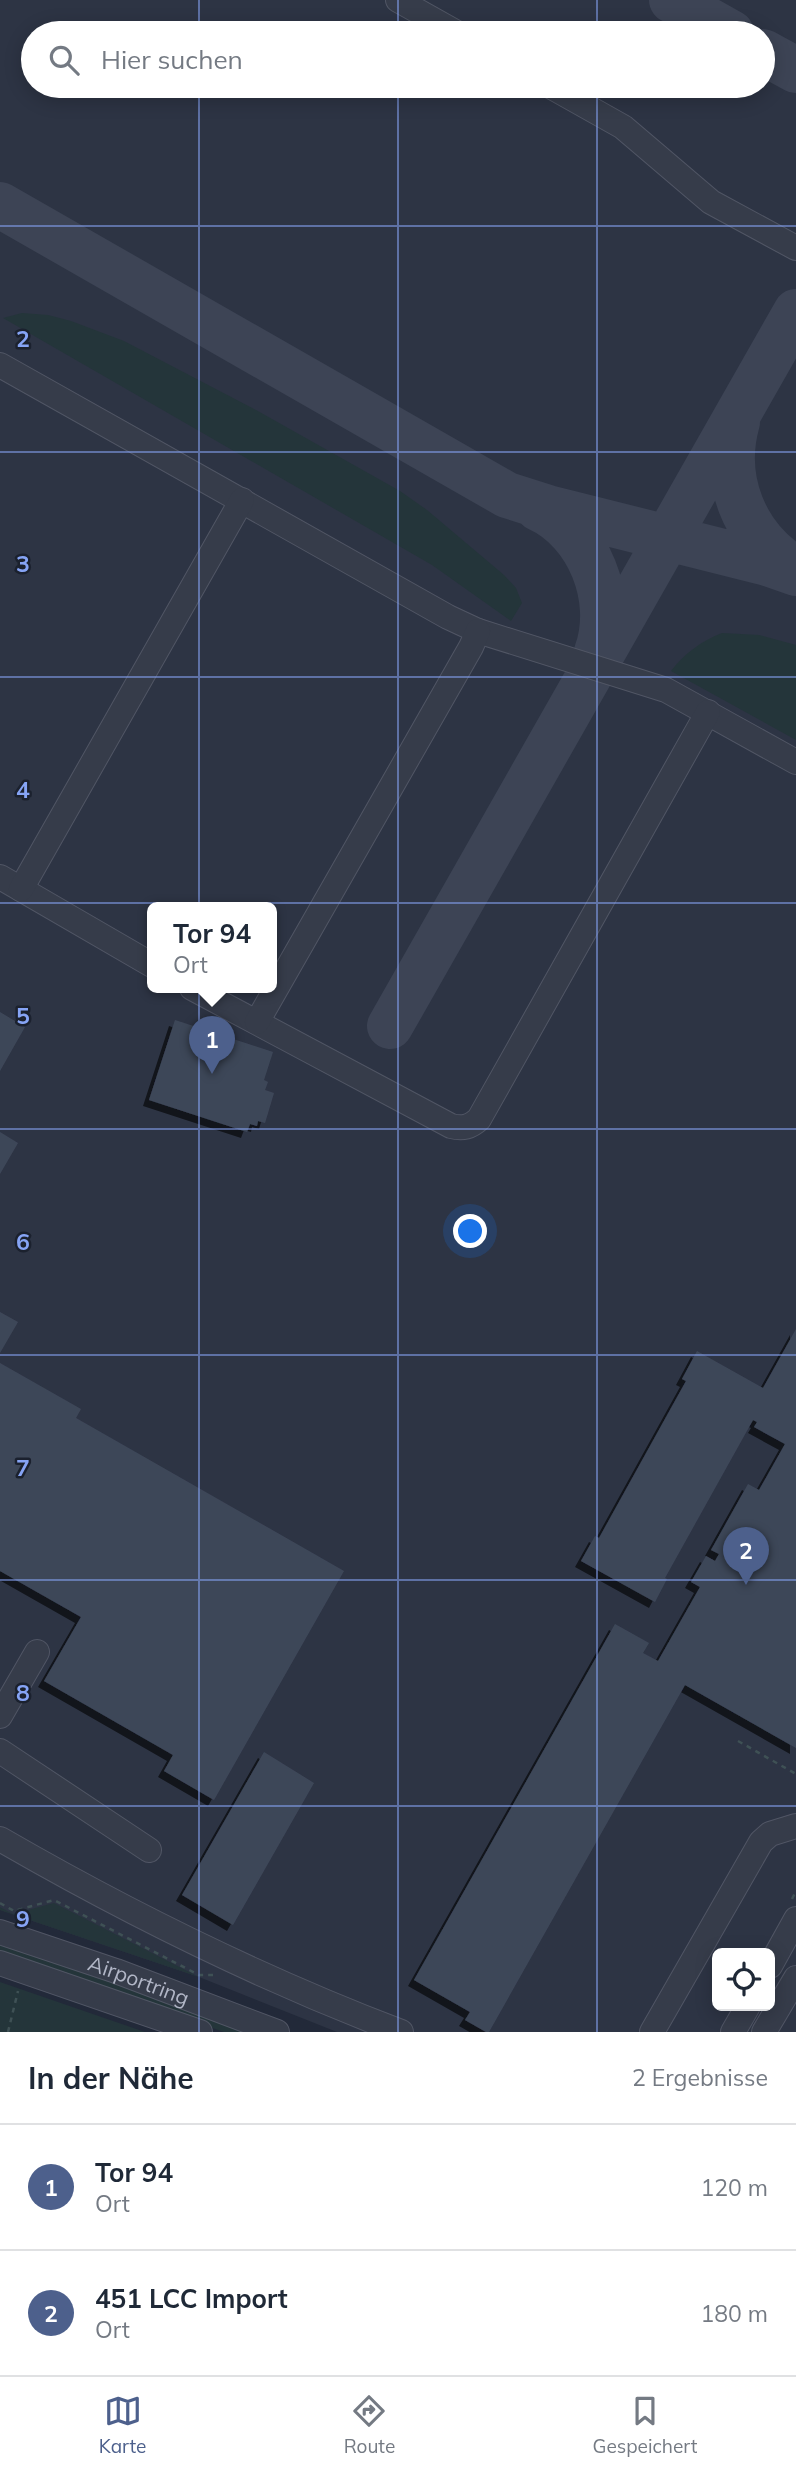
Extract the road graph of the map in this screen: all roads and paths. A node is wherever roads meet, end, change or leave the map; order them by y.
1 (398, 0) edge
2 (436, 21) edge
3 (571, 98) edge
4 (796, 248) edge
5 (2, 370) edge
6 (242, 500) junction
7 (478, 631) junction
8 (708, 712) junction
9 (796, 762) edge
10 (10, 883) edge
11 (147, 962) edge
12 (277, 987) edge
13 (202, 993) edge
14 (274, 993) edge
15 (257, 1022) junction
16 (37, 1652) dead end
17 (0, 1716) edge
18 (738, 1741) dead end
19 (0, 1751) edge
20 (796, 1774) edge
21 (796, 1826) edge
22 (0, 1839) edge
23 (149, 1850) dead end
24 (0, 1903) edge
25 (796, 1919) edge
26 (0, 1932) edge
27 (775, 1957) edge
28 (10, 1967) edge
29 (221, 1975) dead end
30 (796, 1978) edge
31 (745, 2011) edge
32 (8, 2032) edge
33 (200, 2032) edge
34 (277, 2032) edge
35 (401, 2032) edge
36 (652, 2032) edge
37 (733, 2032) edge
38 (764, 2032) edge

1 - 2 street
3 - 4 street
5 - 6 street
6 - 7 street
6 - 10 street
7 - 8 street
7 - 12 street
8 - 9 street
8 - 15 street
10 - 11 street
13 - 15 street
14 - 15 street
16 - 17 street
18 - 20 path
19 - 23 street
21 - 36 street
22 - 35 street
24 - 29 path
25 - 27 street
26 - 34 street, Airportring
28 - 32 path
28 - 33 street, Airportring
30 - 38 street
31 - 37 street

